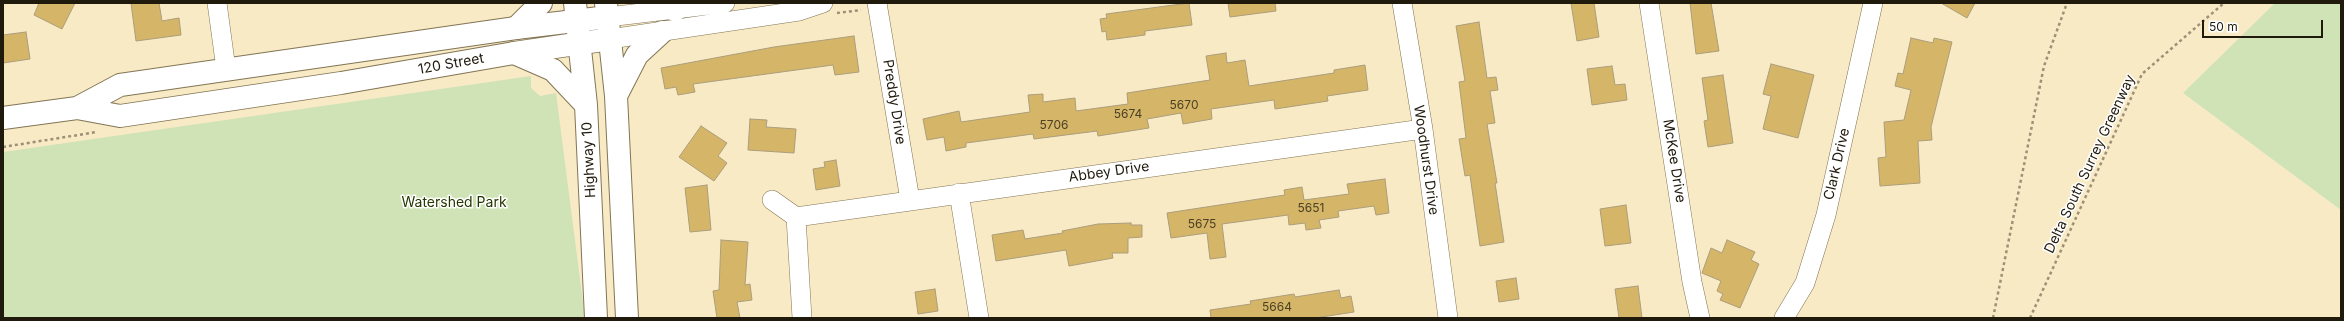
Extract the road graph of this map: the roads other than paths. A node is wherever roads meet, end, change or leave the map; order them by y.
1 (217, 3) edge
2 (541, 3) edge
3 (725, 3) edge
4 (823, 3) edge
5 (877, 3) edge
6 (1402, 3) edge
7 (1649, 3) edge
8 (1873, 3) edge
9 (668, 6) edge
10 (607, 10) edge
11 (576, 12) edge
12 (516, 28) junction
13 (662, 32) junction
14 (610, 39) junction
15 (580, 44) junction
16 (514, 53) junction
17 (226, 69) junction
18 (616, 96) junction
19 (586, 105) junction
20 (77, 108) junction
21 (3, 118) edge
22 (1423, 129) junction
23 (959, 193) junction
24 (772, 200) dead end
25 (910, 200) junction
26 (796, 217) junction
27 (596, 318) edge
28 (627, 318) edge
29 (802, 318) edge
30 (979, 318) edge
31 (1448, 318) edge
32 (1700, 318) edge
33 (1784, 318) edge

1 - 17 street
2 - 12 main road
3 - 9 street, 120 Street
4 - 13 street, 120 Street
5 - 25 street, Preddy Drive
6 - 22 street, Woodhurst Drive
7 - 32 street, McKee Drive
8 - 33 street, Clark Drive
9 - 10 street, 120 Street
10 - 11 main road, 120 Street
10 - 14 main road
11 - 12 main road, 120 Street
11 - 15 main road, Highway 10
12 - 17 main road, 120 Street
13 - 14 street, 120 Street
13 - 18 main road
14 - 15 main road, 120 Street
14 - 18 main road
15 - 16 main road, 120 Street
15 - 19 main road, Highway 10
16 - 19 main road
16 - 20 main road, 120 Street
17 - 20 main road, 120 Street
18 - 28 main road
19 - 27 main road, Highway 10
20 - 21 main road, 120 Street
22 - 23 street, Abbey Drive
22 - 31 street, Woodhurst Drive
23 - 25 street, Abbey Drive
23 - 30 street
24 - 26 street
25 - 26 street, Abbey Drive
26 - 29 street

